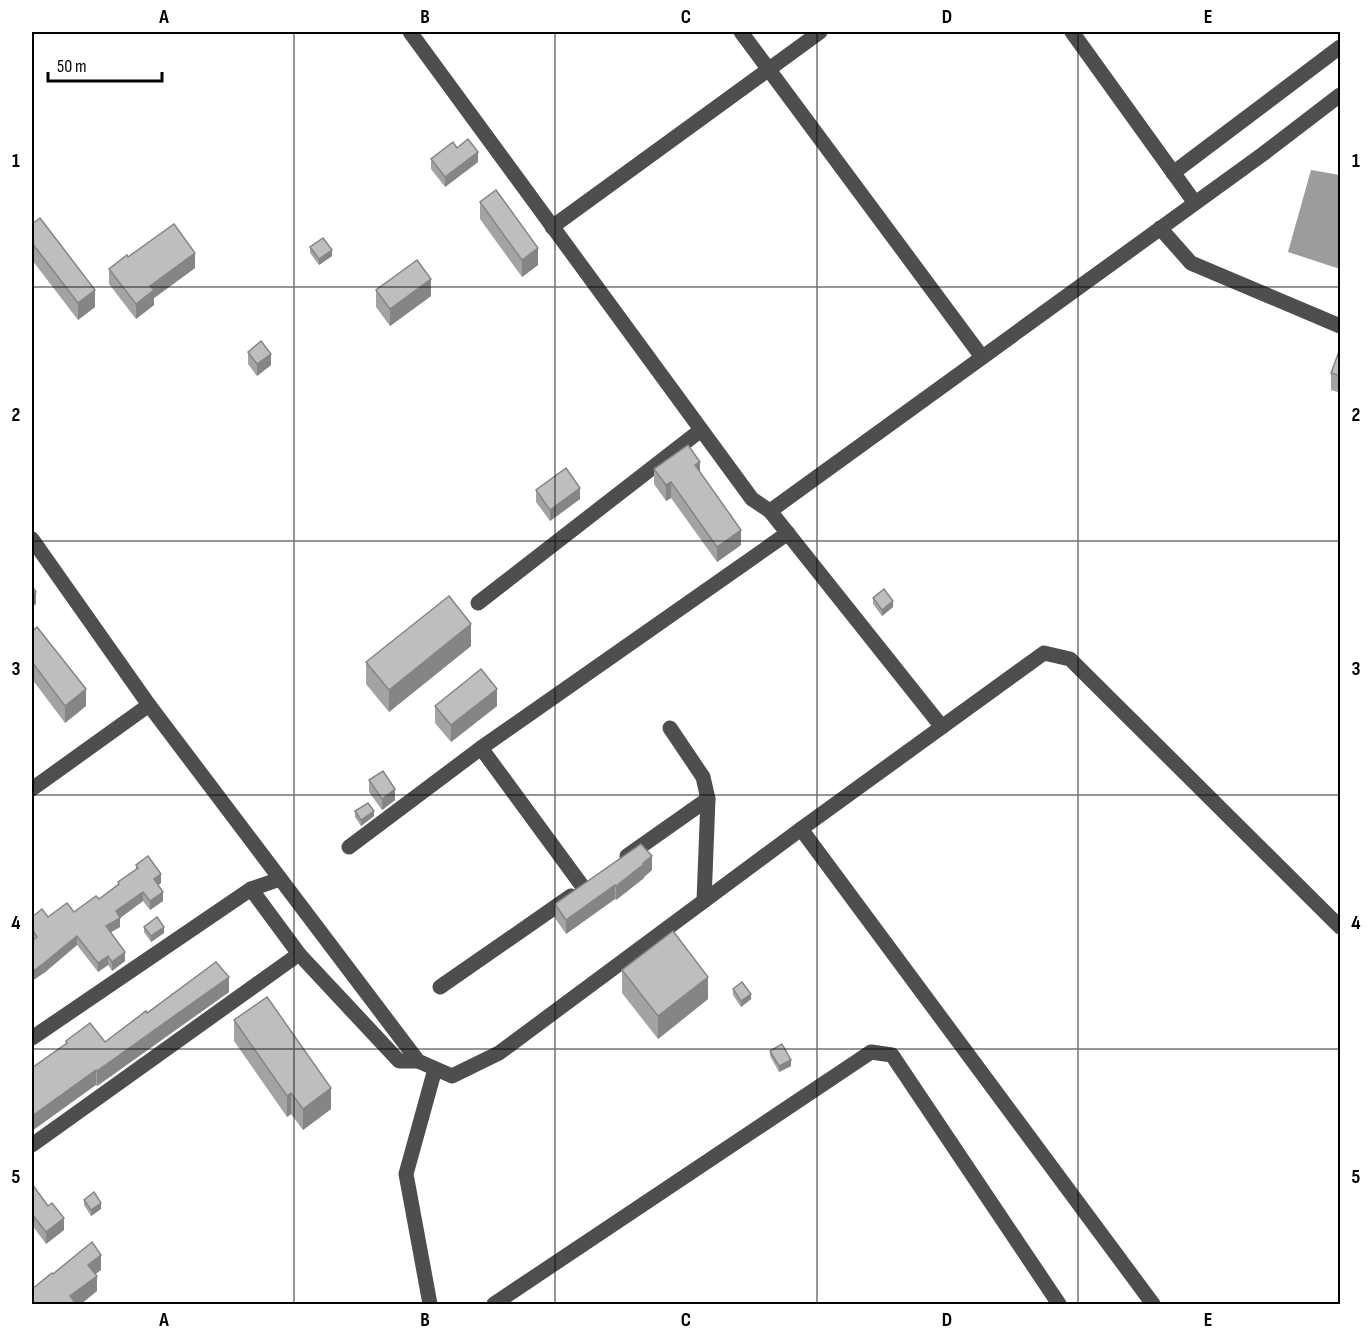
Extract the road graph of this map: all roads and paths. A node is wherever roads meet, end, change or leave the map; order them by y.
1 (410, 32) edge
2 (741, 32) edge
3 (820, 32) edge
4 (1072, 32) edge
5 (1341, 47) edge
6 (769, 69) junction
7 (1341, 95) edge
8 (1173, 173) junction
9 (1195, 203) junction
10 (552, 227) junction
11 (1160, 228) junction
12 (1341, 326) edge
13 (982, 357) junction
14 (701, 430) junction
15 (770, 511) junction
16 (788, 533) junction
17 (32, 539) edge
18 (477, 603) dead end
19 (149, 705) junction
20 (942, 727) junction
21 (670, 728) dead end
22 (481, 748) junction
23 (32, 789) edge
24 (708, 799) junction
25 (801, 829) junction
26 (349, 847) dead end
27 (612, 867) edge
28 (280, 879) junction
29 (251, 889) junction
30 (704, 902) junction
31 (1341, 927) edge
32 (299, 954) junction
33 (440, 987) dead end
34 (32, 1038) edge
35 (418, 1061) junction
36 (435, 1069) junction
37 (32, 1145) edge
38 (430, 1305) edge
39 (494, 1305) edge
40 (1059, 1305) edge
41 (1153, 1305) edge

1 - 10 lane
2 - 6 lane
3 - 6 lane
4 - 8 lane
5 - 8 lane
6 - 10 lane
6 - 13 lane
7 - 9 lane
8 - 9 lane
9 - 11 lane
10 - 14 lane
11 - 12 lane
11 - 13 lane
13 - 15 lane
14 - 15 lane
14 - 18 lane
15 - 16 lane
16 - 20 lane
16 - 22 lane
17 - 19 lane
19 - 23 lane
19 - 28 lane
20 - 25 lane
20 - 31 lane
21 - 24 lane
22 - 26 lane
22 - 33 lane
24 - 27 lane
24 - 30 lane
25 - 30 lane
25 - 41 lane
28 - 29 lane
28 - 35 lane
29 - 32 lane
29 - 34 lane
30 - 36 lane
32 - 35 lane
32 - 37 lane
35 - 36 lane
36 - 38 lane
39 - 40 lane

